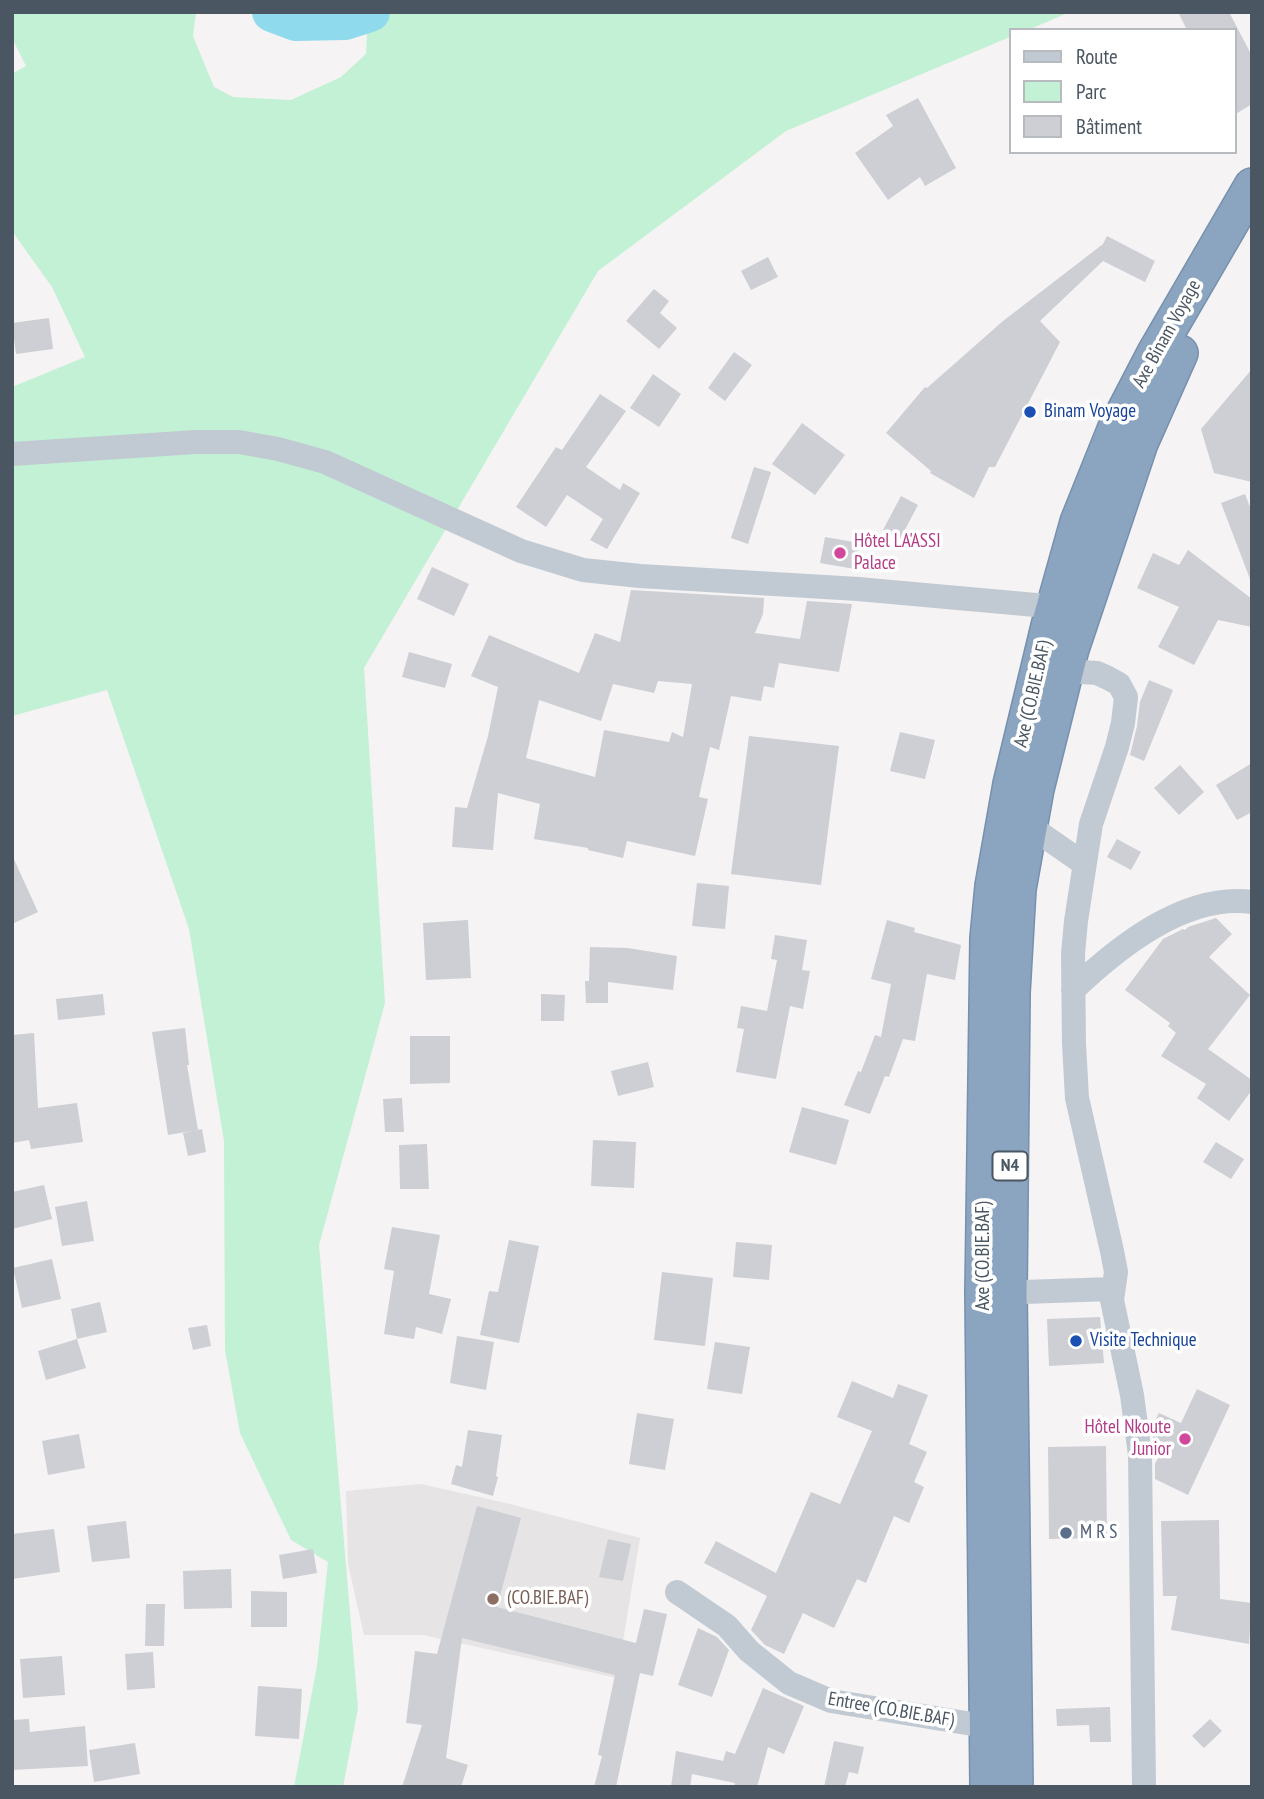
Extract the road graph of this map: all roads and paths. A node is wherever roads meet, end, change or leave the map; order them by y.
1 (1252, 186) edge
2 (1252, 228) edge
3 (12, 454) edge
4 (1069, 608) junction
5 (1065, 671) junction
6 (1028, 825) junction
7 (1083, 863) junction
8 (1252, 902) edge
9 (1073, 990) junction
10 (1112, 1289) junction
11 (996, 1293) junction
12 (677, 1592) dead end
13 (1001, 1729) junction
14 (988, 1787) edge
15 (1016, 1787) edge
16 (1144, 1787) edge

1 - 4 highway, Axe Binam Voyage / N4
2 - 4 highway, Axe Binam Voyage / N4
3 - 4 street
4 - 5 highway, Axe (CO.BIE.BAF) / N4
4 - 11 highway, Axe (CO.BIE.BAF) / N4
5 - 6 highway, Axe (CO.BIE.BAF) / N4
5 - 7 street
6 - 7 street
6 - 11 highway, Axe (CO.BIE.BAF) / N4
7 - 9 street
8 - 9 street
9 - 10 street
10 - 11 street
10 - 16 street
11 - 13 highway, Axe (CO.BIE.BAF) / N4
12 - 13 street, Entree (CO.BIE.BAF)
13 - 14 highway, Axe (CO.BIE.BAF) / N4
13 - 15 highway, Axe (CO.BIE.BAF) / N4

